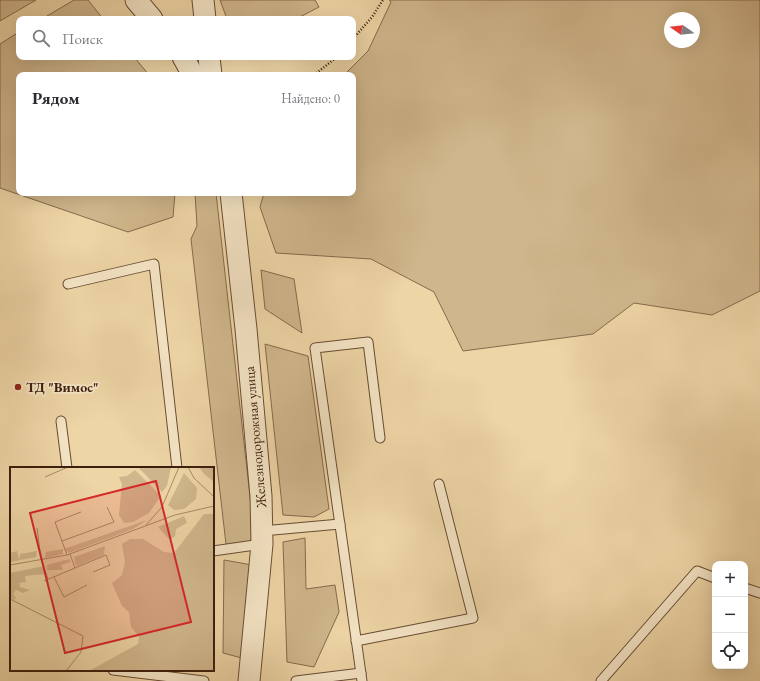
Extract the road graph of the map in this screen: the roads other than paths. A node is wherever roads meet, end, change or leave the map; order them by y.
1 (136, 0) edge
2 (203, 0) edge
3 (149, 16) edge
4 (205, 16) edge
5 (185, 60) edge
6 (209, 60) edge
7 (191, 72) edge
8 (211, 72) edge
9 (231, 196) edge
10 (68, 284) dead end
11 (61, 421) dead end
12 (380, 438) dead end
13 (67, 467) edge
14 (177, 467) edge
15 (439, 484) dead end
16 (340, 524) junction
17 (262, 538) junction
18 (214, 550) edge
19 (712, 577) edge
20 (748, 589) edge
21 (760, 593) edge
22 (356, 640) junction
23 (121, 671) edge
24 (361, 677) edge
25 (204, 681) edge
26 (249, 681) edge
27 (296, 681) edge
28 (601, 681) edge

1 - 3 street
2 - 4 street
5 - 7 street
6 - 8 street
9 - 17 street, Железнодорожная улица
10 - 14 lane
11 - 13 lane
12 - 16 lane
15 - 22 lane
16 - 17 lane
16 - 22 lane
17 - 18 lane
17 - 26 street, Железнодорожная улица
19 - 28 lane
20 - 21 lane
22 - 24 lane
23 - 25 lane
24 - 27 lane

